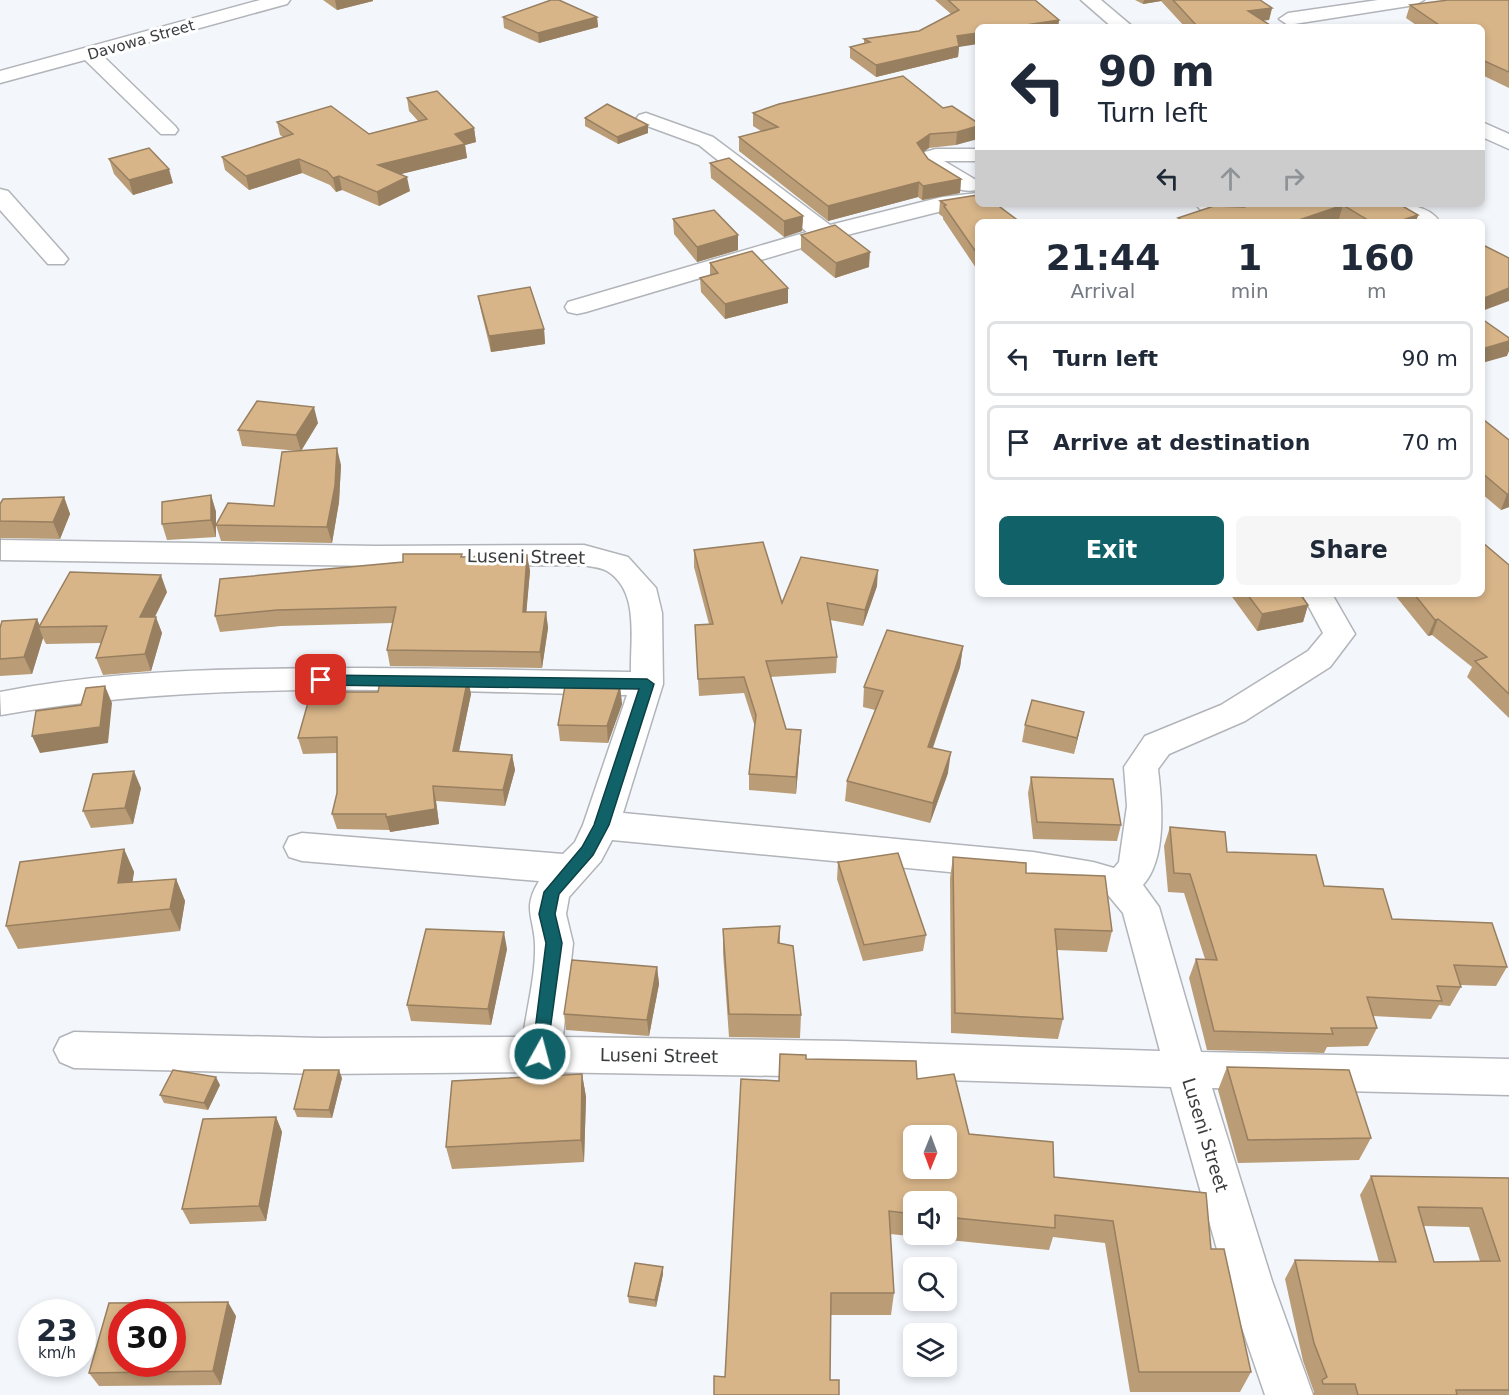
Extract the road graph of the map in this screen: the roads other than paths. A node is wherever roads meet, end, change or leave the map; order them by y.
1 (281, 0) edge
2 (1090, 0) edge
3 (1415, 0) edge
4 (1271, 9) edge
5 (1295, 23) edge
6 (1120, 24) edge
7 (90, 54) junction
8 (0, 77) edge
9 (646, 119) dead end
10 (168, 130) dead end
11 (1485, 130) edge
12 (1509, 143) edge
13 (975, 155) edge
14 (975, 190) edge
15 (0, 196) edge
16 (975, 200) edge
17 (1210, 207) edge
18 (1401, 207) edge
19 (1224, 219) edge
20 (1423, 219) edge
21 (828, 233) junction
22 (56, 259) dead end
23 (577, 307) dead end
24 (1, 550) edge
25 (1319, 597) edge
26 (647, 684) junction
27 (1, 703) edge
28 (601, 825) junction
29 (302, 847) dead end
30 (570, 869) junction
31 (1121, 885) junction
32 (74, 1050) dead end
33 (540, 1054) junction
34 (1186, 1070) junction
35 (1509, 1077) edge
36 (1289, 1395) edge

1 - 7 street, Davowa Street
2 - 6 street
3 - 5 street
4 - 5 street
7 - 8 street, Davowa Street
7 - 10 street
9 - 21 street
11 - 12 street
13 - 14 street
15 - 22 street
16 - 21 street
17 - 19 street
18 - 20 street
21 - 23 street
24 - 26 street, Luseni Street
25 - 31 street
26 - 27 street
26 - 28 street, Luseni Street
28 - 30 street, Luseni Street
28 - 31 street
29 - 30 street
30 - 33 street, Luseni Street
31 - 34 street
32 - 33 street
33 - 34 street, Luseni Street
34 - 35 street
34 - 36 street, Luseni Street

